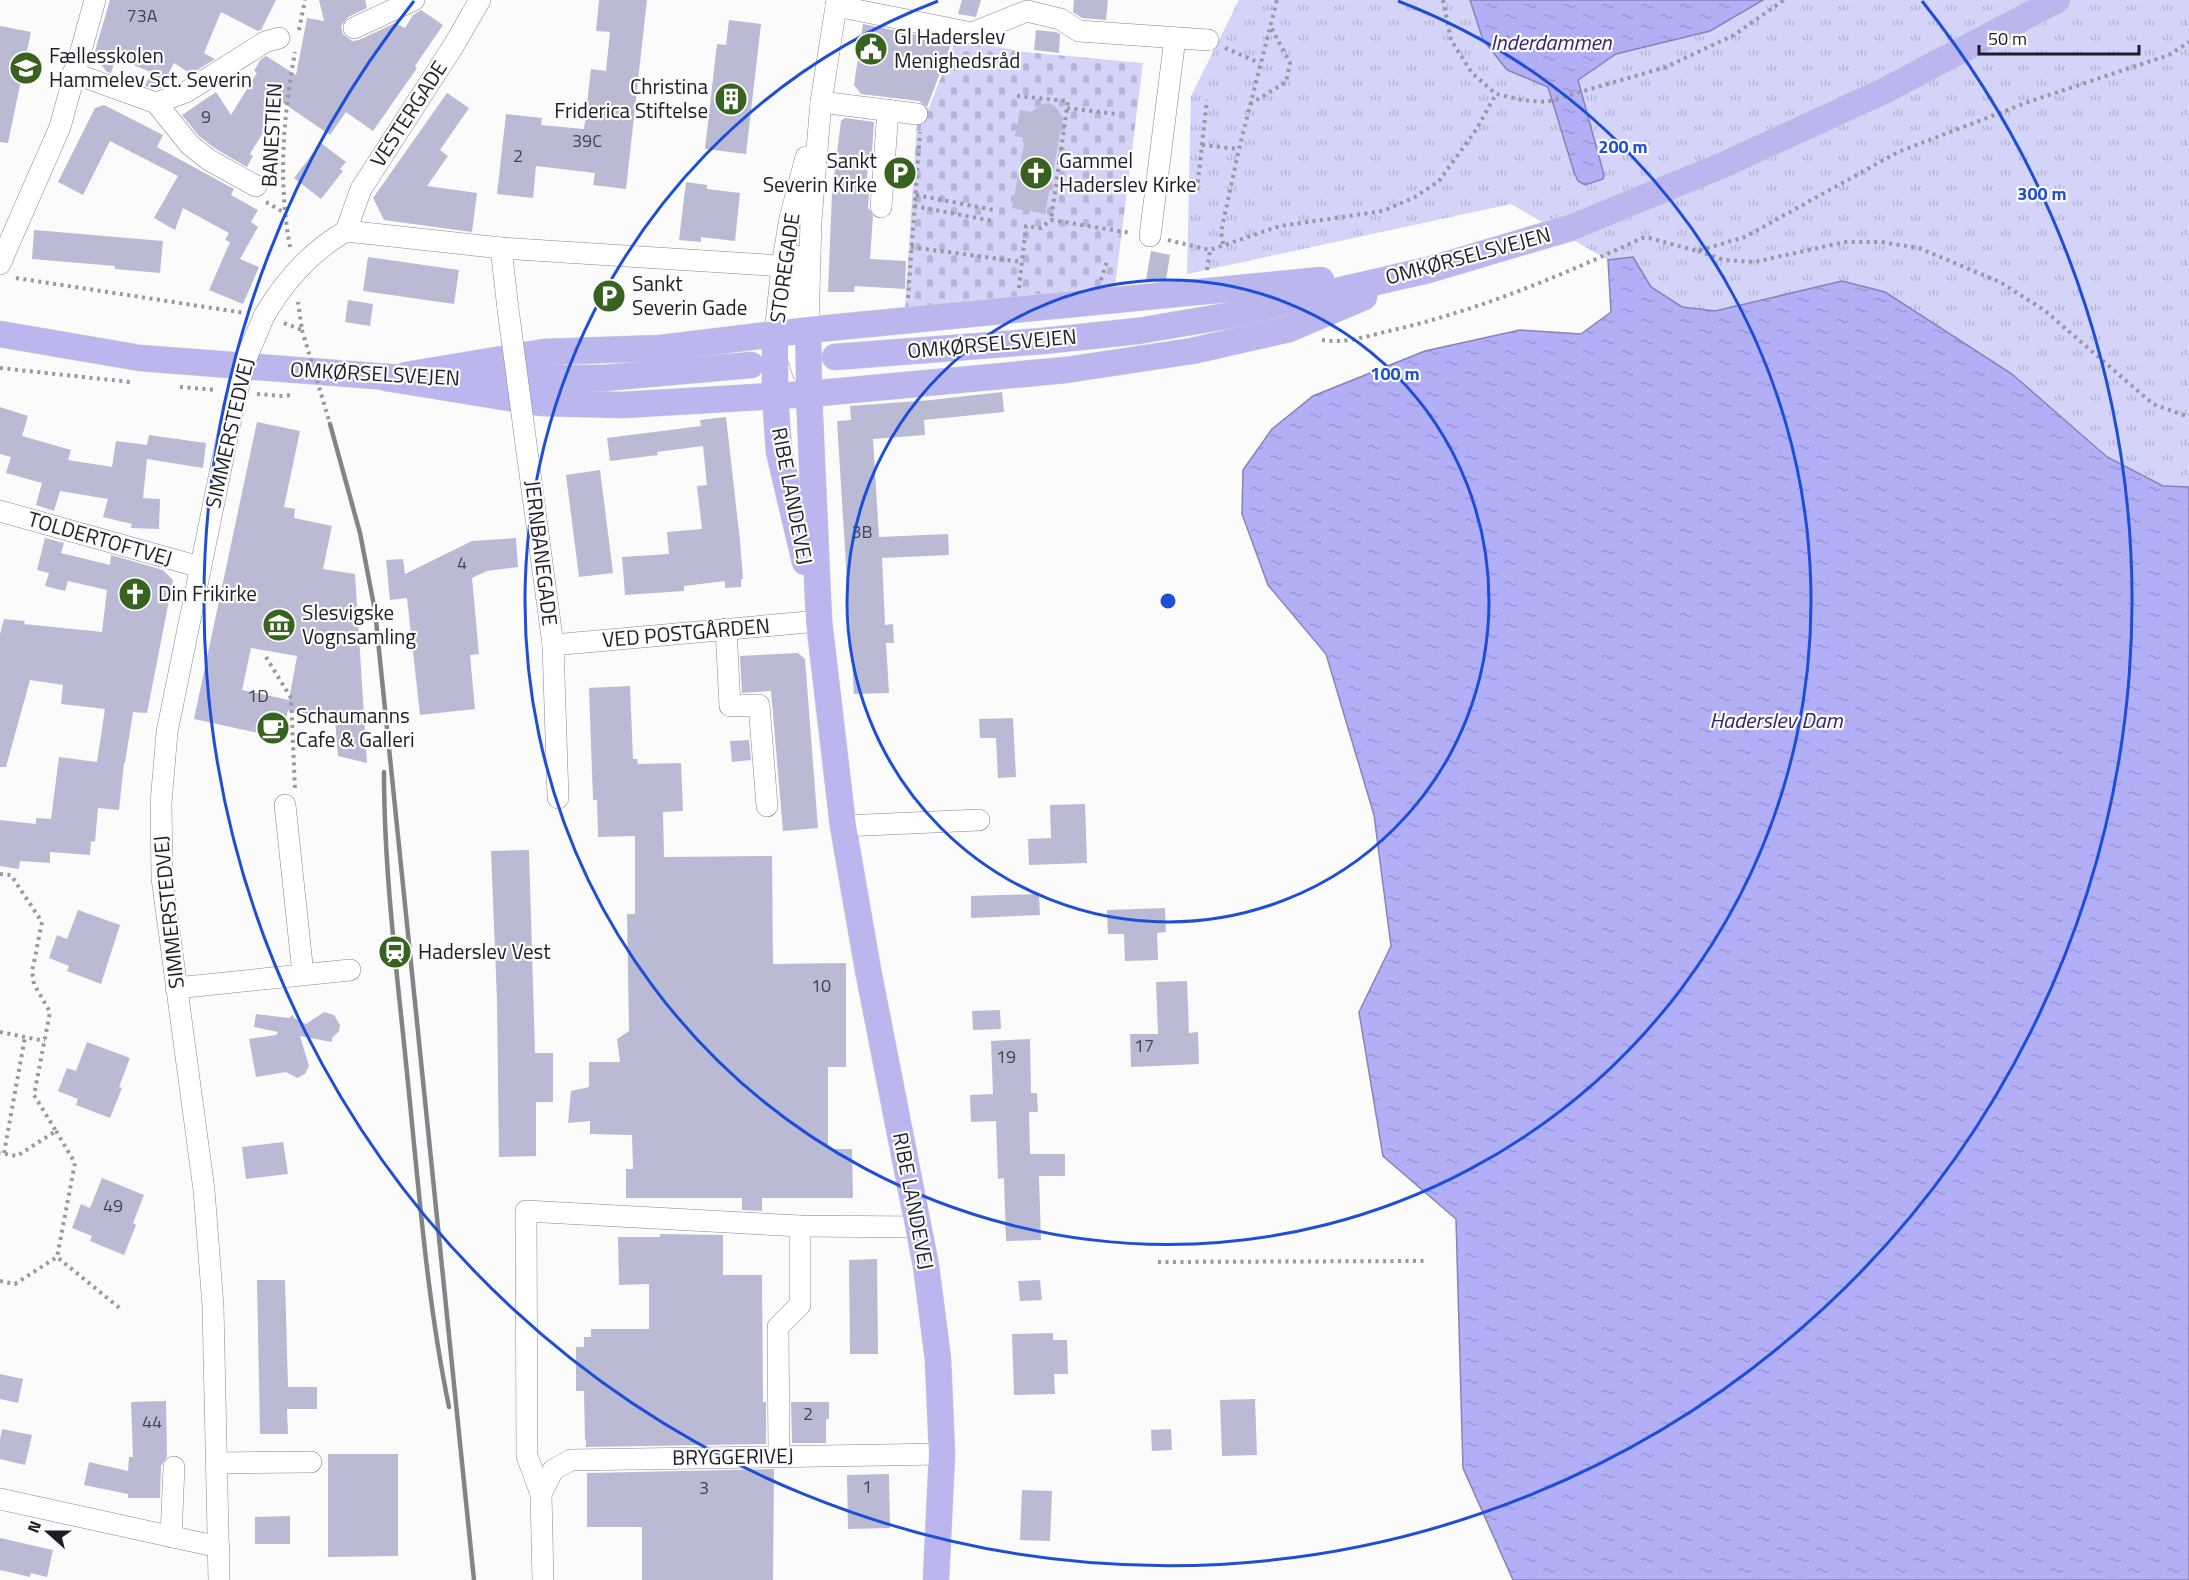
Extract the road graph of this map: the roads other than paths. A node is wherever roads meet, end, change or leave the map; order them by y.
1 (95, 0) edge
2 (414, 0) edge
3 (480, 0) edge
4 (2056, 0) edge
5 (837, 3) edge
6 (354, 28) dead end
7 (1175, 38) junction
8 (1208, 40) dead end
9 (291, 41) road end
10 (826, 62) junction
11 (73, 73) junction
12 (821, 102) junction
13 (156, 104) junction
14 (888, 110) junction
15 (919, 120) road end
16 (803, 172) junction
17 (256, 186) dead end
18 (881, 207) dead end
19 (346, 231) junction
20 (1150, 236) road end
21 (501, 248) junction
22 (782, 266) junction
23 (1428, 270) junction
24 (6, 271) edge
25 (792, 332) junction
26 (0, 334) edge
27 (835, 357) dead end
28 (751, 365) dead end
29 (386, 378) junction
30 (792, 395) junction
31 (0, 510) edge
32 (200, 567) junction
33 (819, 621) junction
34 (726, 629) junction
35 (553, 645) junction
36 (558, 798) dead end
37 (290, 799) road end
38 (767, 806) dead end
39 (979, 820) dead end
40 (843, 826) junction
41 (350, 970) dead end
42 (303, 974) junction
43 (176, 988) junction
44 (800, 1226) junction
45 (919, 1227) junction
46 (942, 1454) junction
47 (779, 1457) junction
48 (312, 1462) dead end
49 (217, 1463) junction
50 (174, 1467) dead end
51 (541, 1494) junction
52 (0, 1499) edge
53 (171, 1537) junction
54 (219, 1547) junction
55 (219, 1580) edge
56 (543, 1580) edge
57 (936, 1580) edge

1 - 11 street
2 - 6 street
3 - 19 street, VESTERGADE
4 - 23 main road, OMKØRSELSVEJEN
5 - 7 street
5 - 10 street, STOREGADE
7 - 8 street
7 - 20 street
9 - 13 street
10 - 12 street, STOREGADE
10 - 16 street, STOREGADE
11 - 13 street
11 - 24 street
12 - 14 street
12 - 25 street, STOREGADE
13 - 17 street
14 - 15 street
14 - 18 street
16 - 22 street, STOREGADE
16 - 25 street
19 - 21 street
19 - 32 street, SIMMERSTEDVEJ, bridge
21 - 22 street
21 - 35 street, JERNBANEGADE, bridge
22 - 25 street, STOREGADE
23 - 25 main road
23 - 27 main road, OMKØRSELSVEJEN
23 - 30 main road
25 - 29 main road
25 - 30 main road, RIBE LANDEVEJ
25 - 30 main road, RIBE LANDEVEJ
26 - 29 main road, OMKØRSELSVEJEN
28 - 29 main road, OMKØRSELSVEJEN
29 - 30 main road
30 - 33 main road, RIBE LANDEVEJ
30 - 33 main road, RIBE LANDEVEJ
31 - 32 street, TOLDERTOFTVEJ
32 - 43 street, SIMMERSTEDVEJ
33 - 34 street, VED POSTGÅRDEN
33 - 40 main road, RIBE LANDEVEJ
34 - 35 street, VED POSTGÅRDEN
34 - 38 street
35 - 36 street, JERNBANEGADE
37 - 42 street
39 - 40 street
40 - 45 main road, RIBE LANDEVEJ
41 - 42 street
42 - 43 street
43 - 49 street, SIMMERSTEDVEJ
44 - 45 street
44 - 47 street
44 - 51 street
45 - 46 main road, RIBE LANDEVEJ
46 - 47 street, BRYGGERIVEJ
46 - 57 main road, RIBE LANDEVEJ
47 - 51 street, BRYGGERIVEJ
48 - 49 street
49 - 54 street, SIMMERSTEDVEJ
50 - 53 street
51 - 56 street
52 - 53 street
53 - 54 street
54 - 55 street, SIMMERSTEDVEJ

